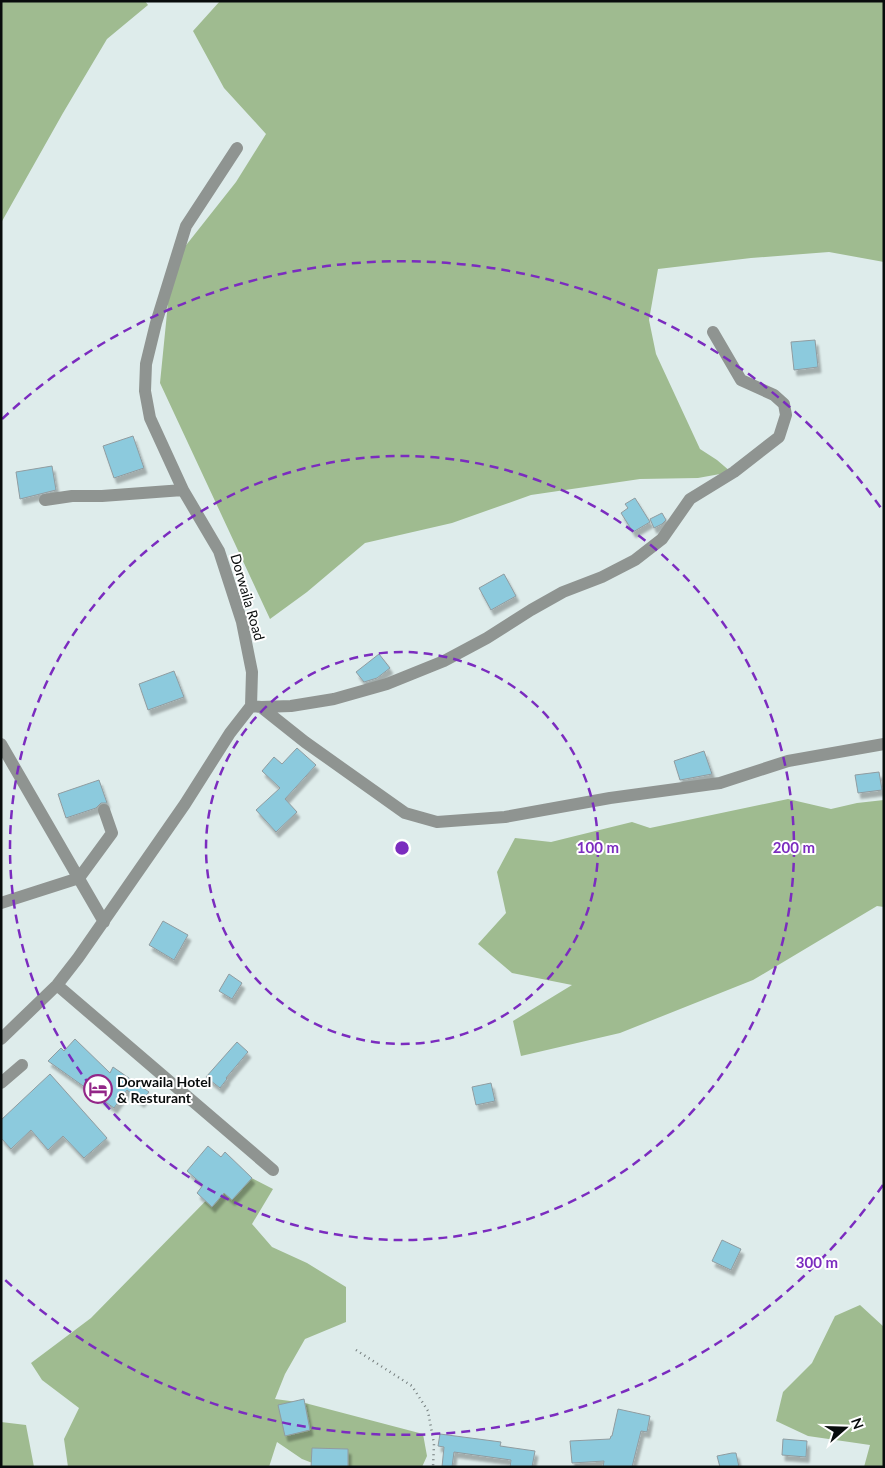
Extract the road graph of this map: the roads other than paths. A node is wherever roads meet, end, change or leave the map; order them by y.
1 (237, 148) dead end
2 (713, 332) dead end
3 (183, 490) junction
4 (45, 500) dead end
5 (256, 707) junction
6 (1, 744) edge
7 (884, 744) edge
8 (104, 810) dead end
9 (78, 878) junction
10 (1, 903) edge
11 (104, 922) junction
12 (57, 985) junction
13 (1, 1039) edge
14 (22, 1065) dead end
15 (1, 1083) edge
16 (273, 1170) dead end

1 - 3 street, Dorwaila Road
2 - 5 street
3 - 4 street
3 - 5 street, Dorwaila Road
5 - 7 street
5 - 11 street
6 - 9 street
8 - 9 street
9 - 10 street
9 - 11 street
11 - 12 street
12 - 13 street
12 - 16 street
14 - 15 street

